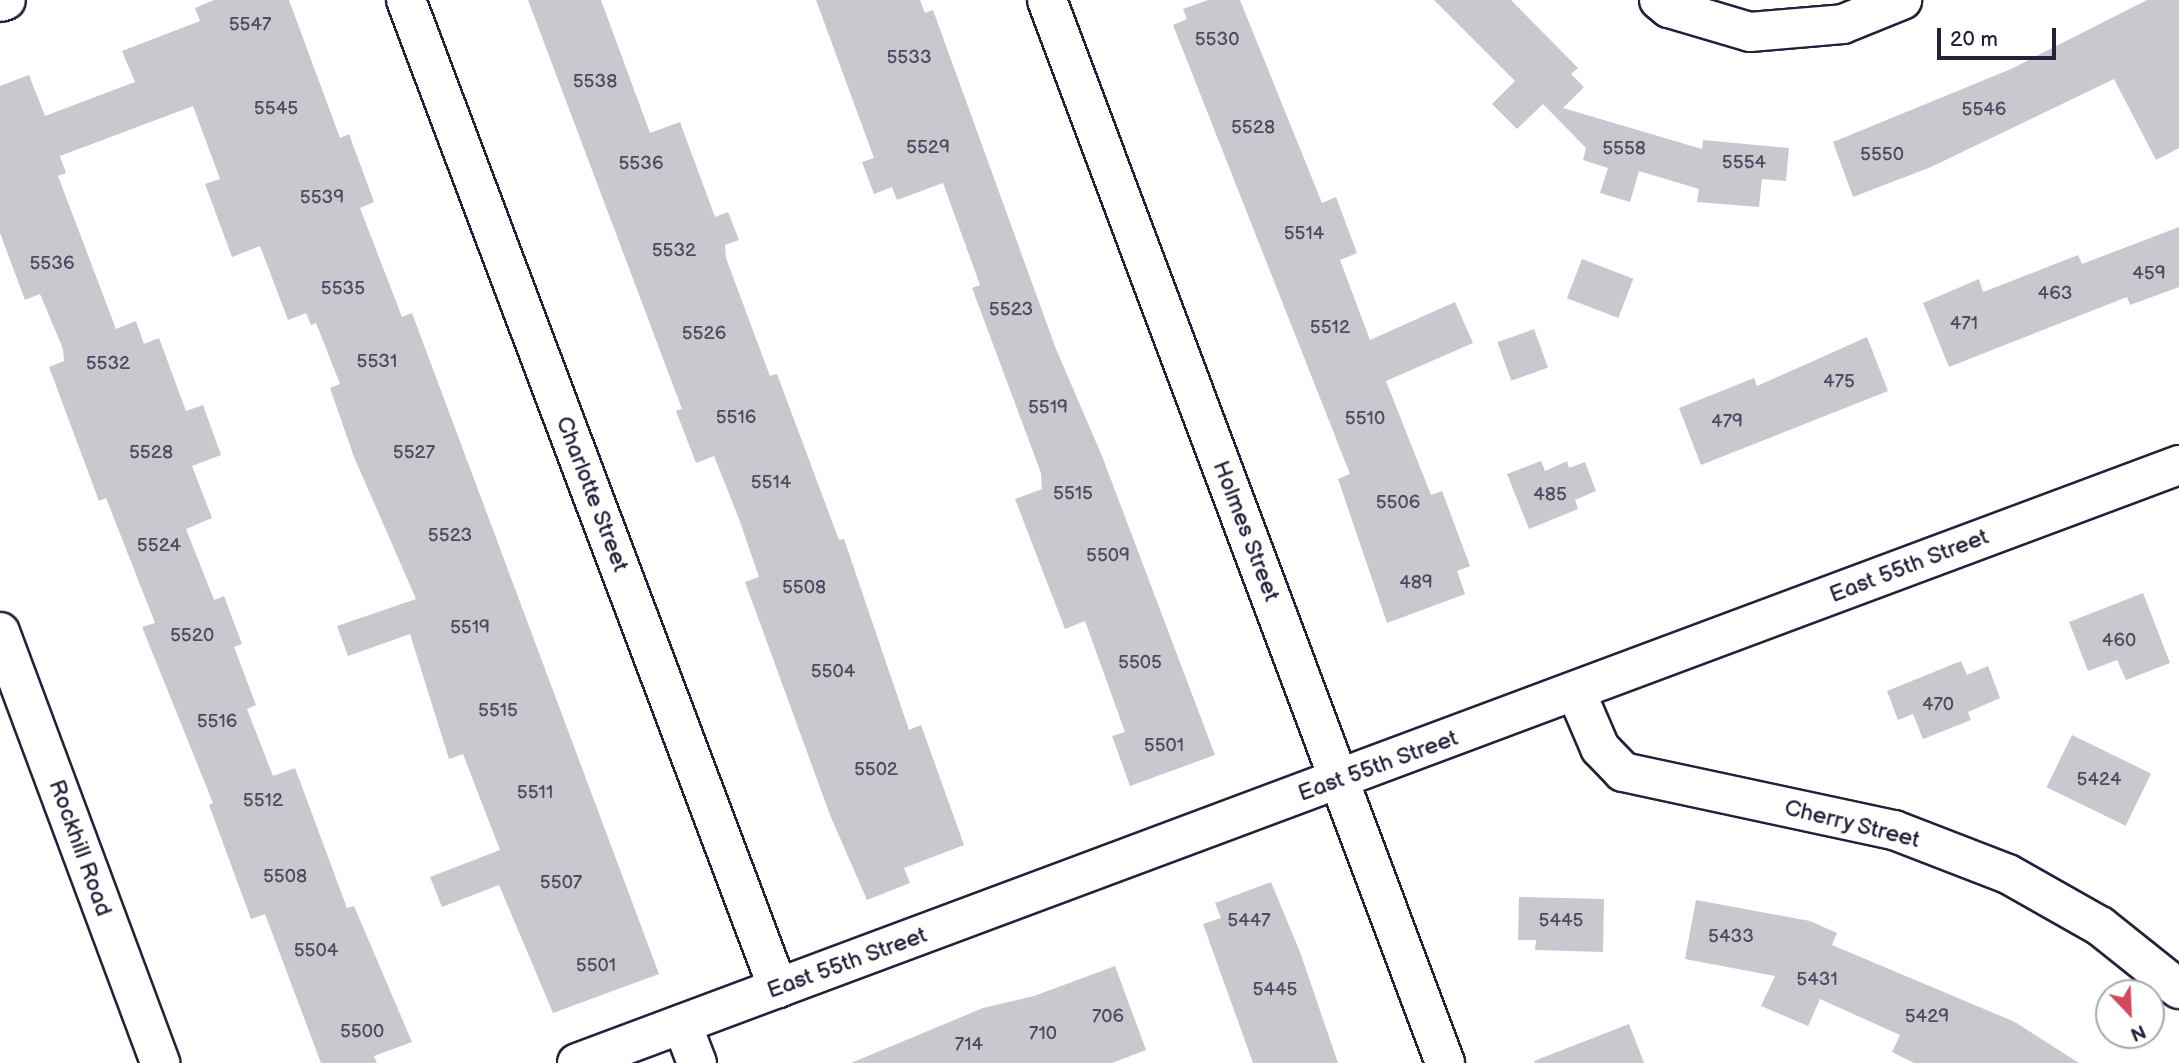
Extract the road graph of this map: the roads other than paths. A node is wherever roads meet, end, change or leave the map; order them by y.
1 (6, 0) edge
2 (406, 0) edge
3 (1047, 0) edge
4 (1659, 0) edge
5 (1902, 0) edge
6 (0, 2) edge
7 (2179, 465) edge
8 (0, 632) edge
9 (1576, 692) junction
10 (1340, 780) junction
11 (778, 988) junction
12 (2179, 989) edge
13 (682, 1024) junction
14 (160, 1063) edge
15 (577, 1063) edge
16 (697, 1063) edge
17 (1445, 1063) edge

1 - 6 street
2 - 11 street, Charlotte Street
3 - 10 street, Holmes Street
4 - 5 street
7 - 9 street, East 55th Street
8 - 14 street, Rockhill Road
9 - 10 street, East 55th Street
9 - 12 street, Cherry Street
10 - 11 street, East 55th Street
10 - 17 street, Holmes Street
11 - 13 street, East 55th Street
13 - 15 street, East 55th Street
13 - 16 street

